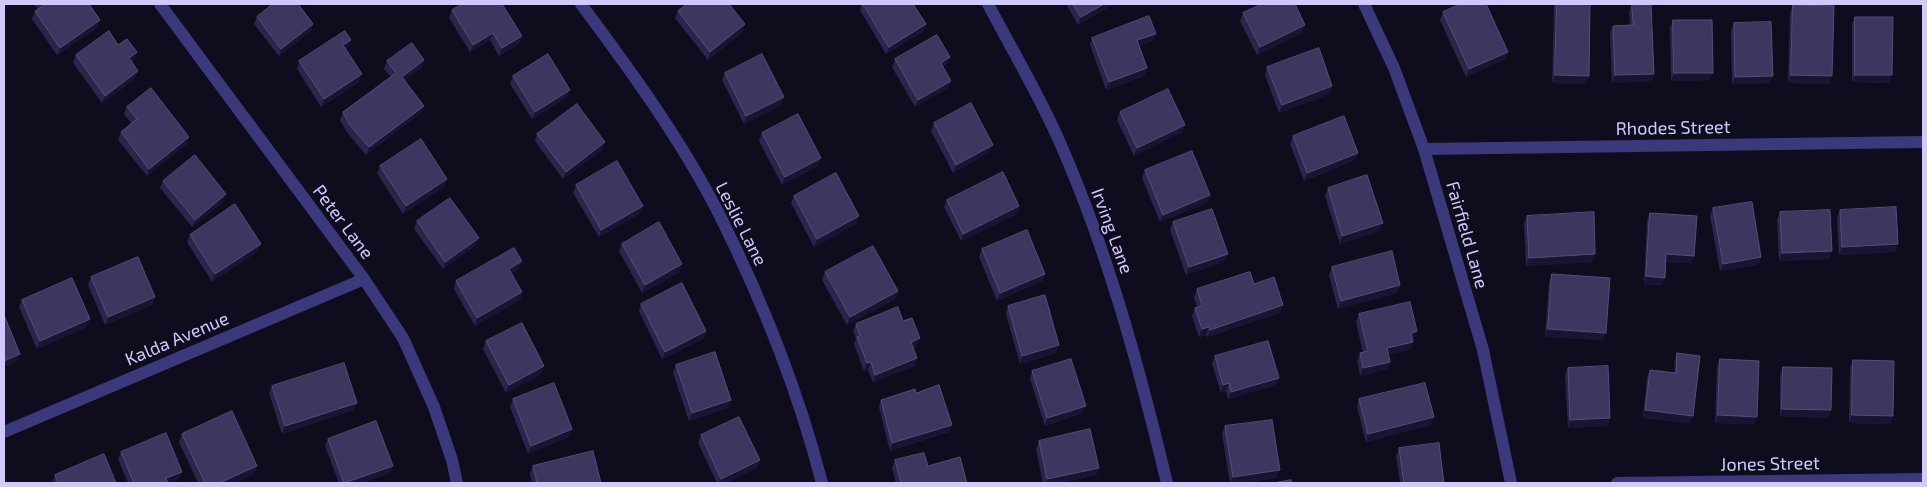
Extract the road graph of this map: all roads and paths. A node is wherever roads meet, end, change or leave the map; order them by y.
1 (160, 4) edge
2 (581, 4) edge
3 (988, 4) edge
4 (1364, 4) edge
5 (1923, 142) edge
6 (1424, 149) junction
7 (364, 278) junction
8 (4, 432) edge
9 (1923, 479) edge
10 (457, 483) edge
11 (822, 483) edge
12 (1167, 483) edge
13 (1511, 483) edge
14 (1617, 483) edge

1 - 7 street, Peter Lane
2 - 11 street, Leslie Lane
3 - 12 street, Irving Lane
4 - 6 street, Fairfield Lane
5 - 6 street, Rhodes Street
6 - 13 street, Fairfield Lane
7 - 8 street, Kalda Avenue
7 - 10 street, Peter Lane
9 - 14 street, Jones Street

